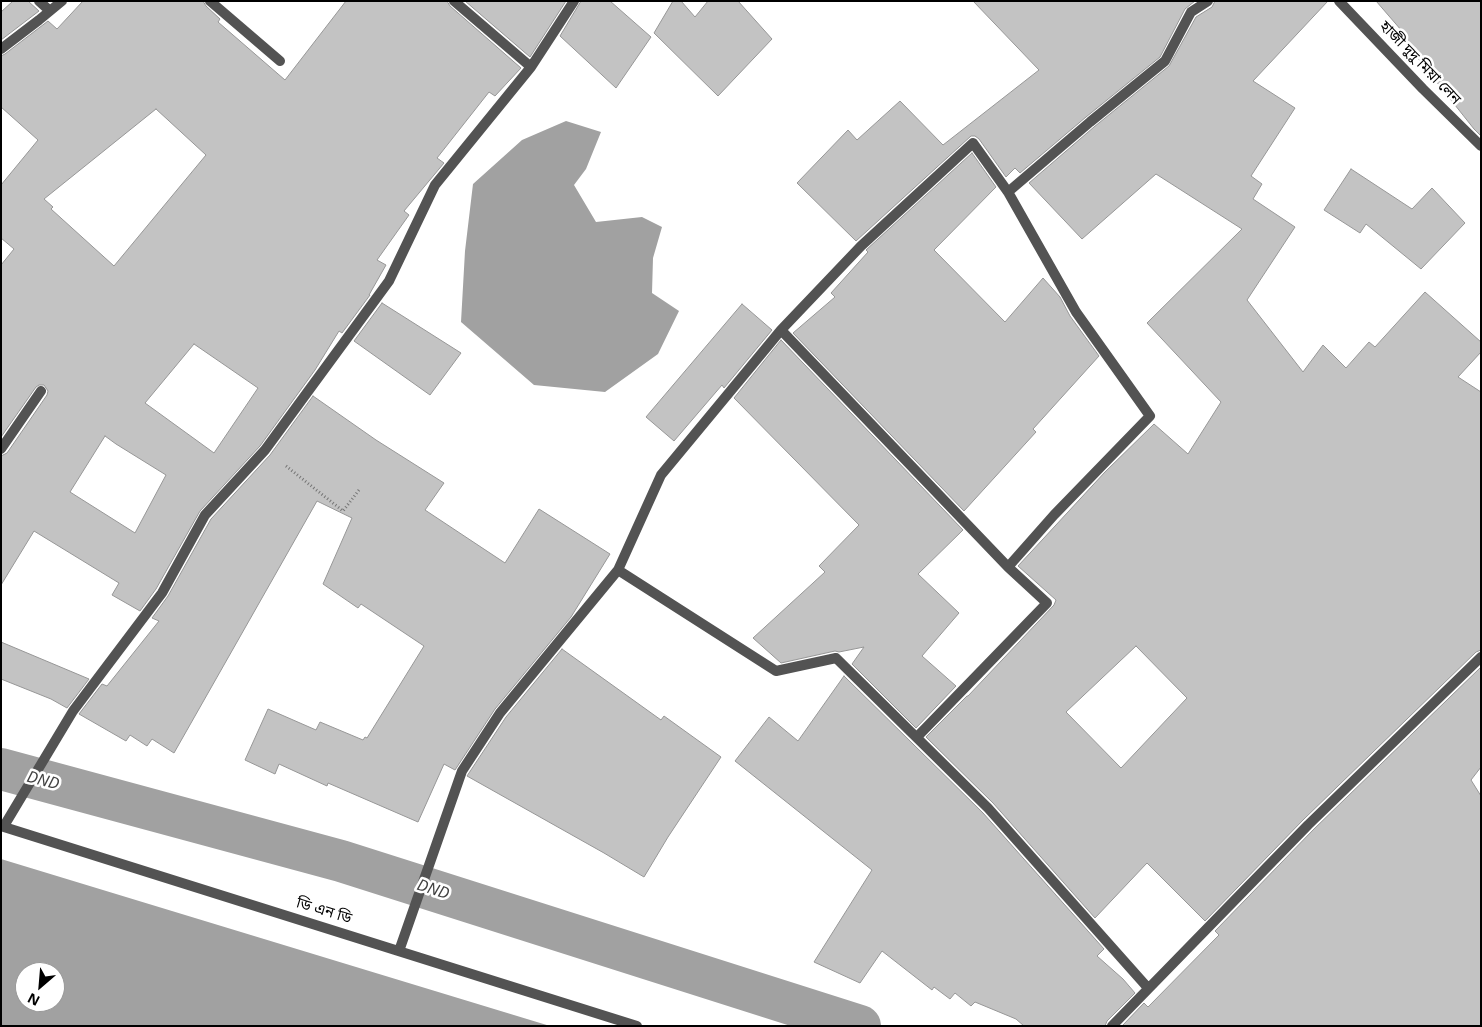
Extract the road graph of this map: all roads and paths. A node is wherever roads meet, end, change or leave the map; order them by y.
1 (39, 1) edge
2 (62, 1) edge
3 (210, 1) edge
4 (454, 1) edge
5 (574, 1) edge
6 (1208, 1) edge
7 (1339, 1) edge
8 (50, 11) junction
9 (1, 49) edge
10 (280, 62) dead end
11 (532, 67) junction
12 (1481, 146) edge
13 (1008, 192) junction
14 (781, 330) junction
15 (41, 390) dead end
16 (1, 449) edge
17 (266, 450) junction
18 (359, 490) dead end
19 (1008, 567) junction
20 (618, 570) junction
21 (1481, 657) edge
22 (917, 737) junction
23 (2, 826) edge
24 (399, 951) junction
25 (1148, 988) junction
26 (637, 1026) edge
27 (1112, 1026) edge

1 - 8 street
2 - 8 street
3 - 10 street
4 - 11 street
5 - 11 street
6 - 13 street
7 - 12 street, হাজী দুদু মিয়া লেন
8 - 9 street
11 - 17 street
13 - 14 street
13 - 19 street
14 - 19 street
14 - 20 street
15 - 16 street
17 - 18 path
17 - 23 street
19 - 22 street
20 - 22 street
20 - 24 street
21 - 25 street
22 - 25 street
23 - 24 street, ডি এন ডি
24 - 26 street, ডি এন ডি
25 - 27 street

